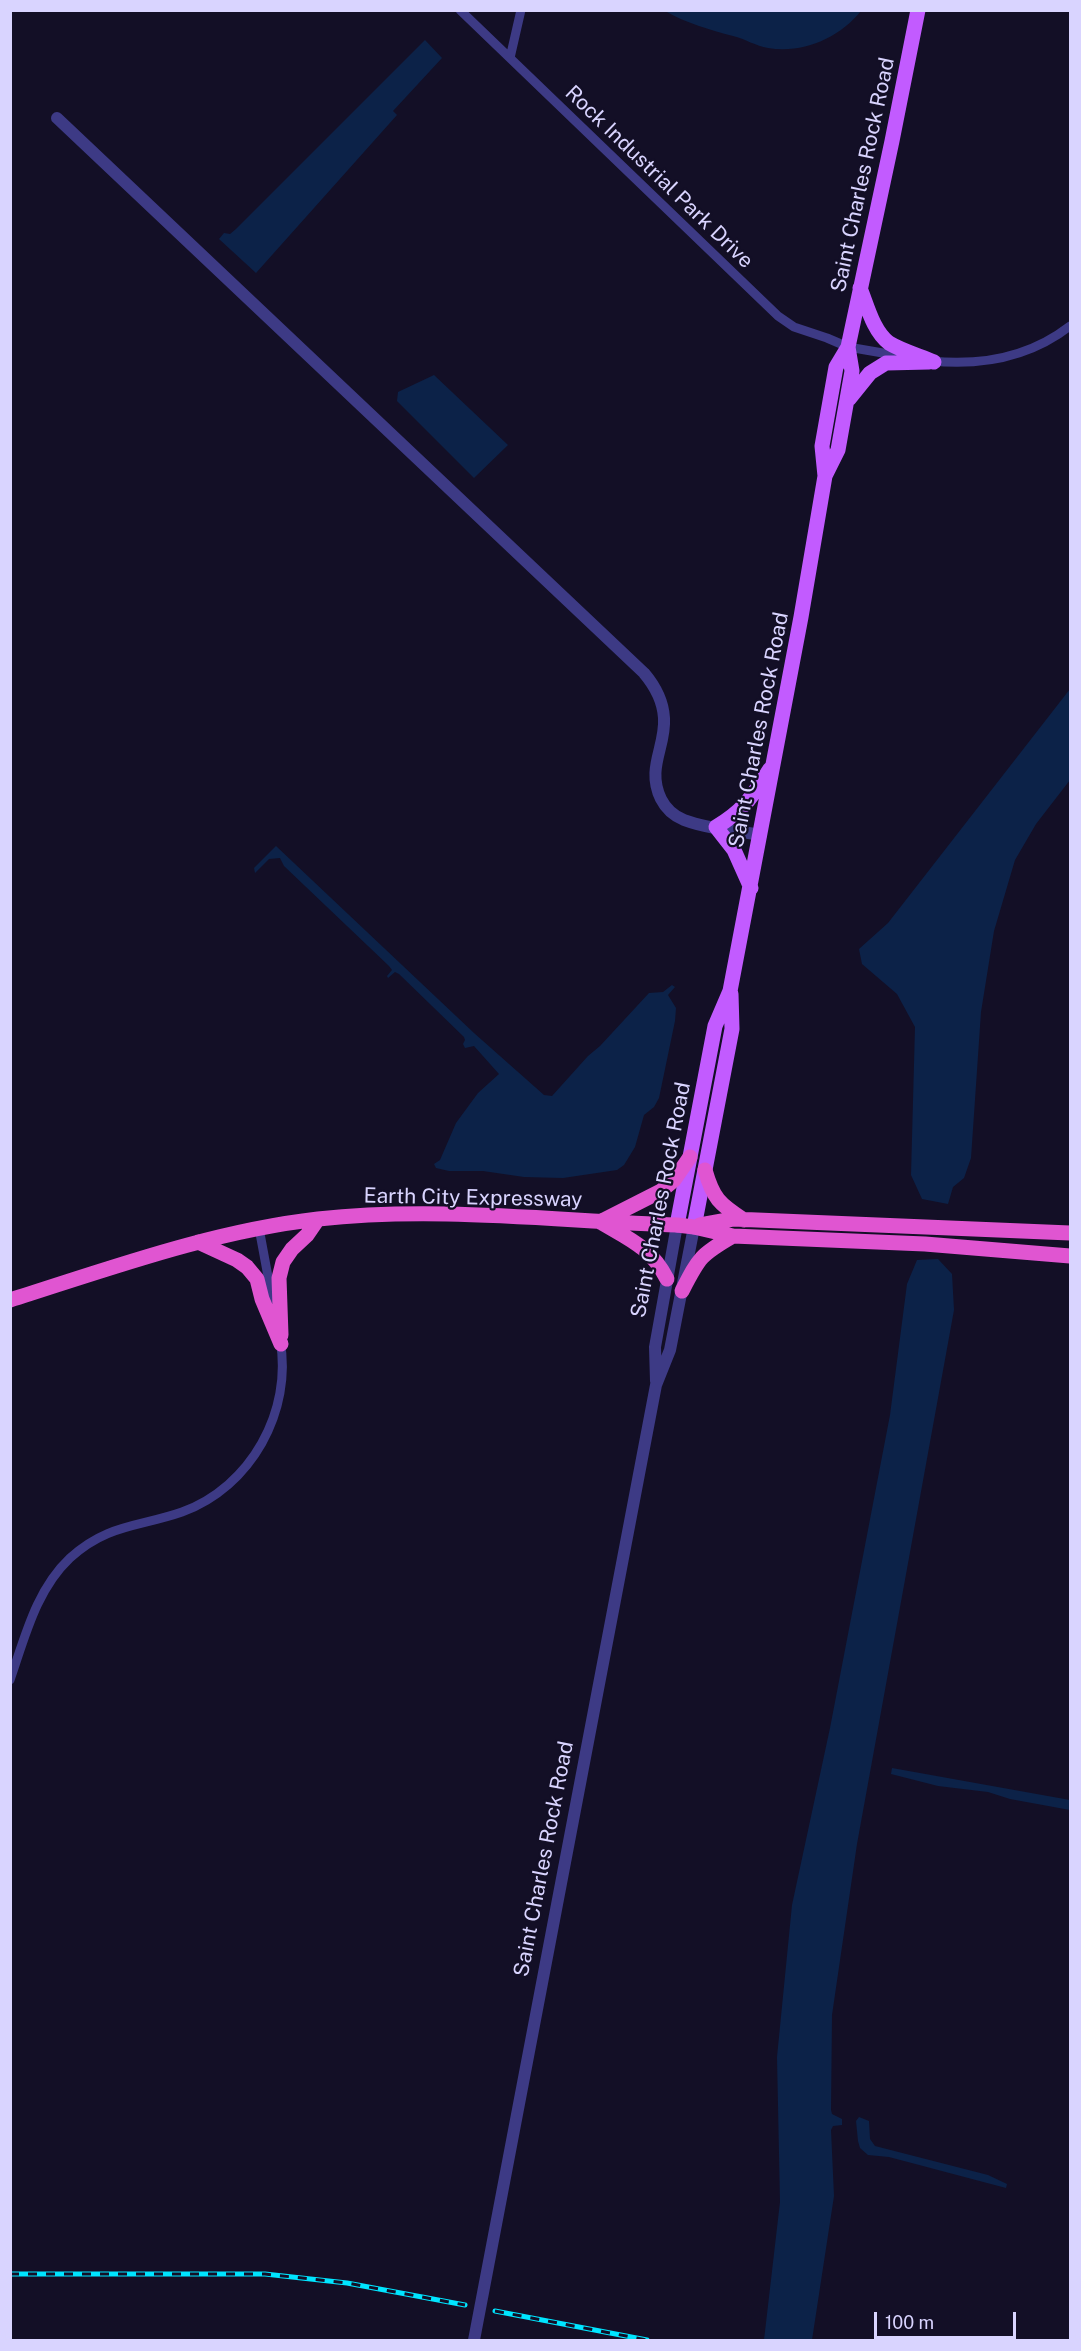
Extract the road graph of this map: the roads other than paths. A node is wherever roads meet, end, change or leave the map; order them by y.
1 (460, 10) edge
2 (521, 10) edge
3 (918, 10) edge
4 (510, 58) junction
5 (57, 118) dead end
6 (860, 287) junction
7 (1071, 326) edge
8 (848, 347) junction
9 (934, 362) junction
10 (847, 401) junction
11 (825, 476) junction
12 (775, 761) junction
13 (716, 827) junction
14 (760, 835) junction
15 (751, 888) junction
16 (730, 992) junction
17 (690, 1157) junction
18 (705, 1170) junction
19 (318, 1219) junction
20 (744, 1220) junction
21 (600, 1222) junction
22 (677, 1225) junction
23 (694, 1227) junction
24 (259, 1228) junction
25 (1071, 1233) edge
26 (733, 1236) junction
27 (198, 1242) junction
28 (1071, 1256) edge
29 (667, 1279) junction
30 (682, 1291) junction
31 (10, 1300) edge
32 (281, 1344) junction
33 (656, 1385) junction
34 (10, 1680) edge
35 (474, 2340) edge

1 - 4 street, Rock Industrial Park Drive
2 - 4 street
3 - 6 main road, Saint Charles Rock Road
4 - 8 street, Rock Industrial Park Drive
5 - 13 street
6 - 8 main road, Saint Charles Rock Road
6 - 9 main road
7 - 9 street, Rock Industrial Park Drive
8 - 9 street, Rock Industrial Park Drive
8 - 10 main road, Saint Charles Rock Road
8 - 11 main road, Saint Charles Rock Road
9 - 10 main road
10 - 11 main road, Saint Charles Rock Road
11 - 12 main road, Saint Charles Rock Road
12 - 13 main road
12 - 14 main road, Saint Charles Rock Road
13 - 14 street
13 - 15 main road
14 - 15 main road, Saint Charles Rock Road
15 - 16 main road, Saint Charles Rock Road
16 - 17 main road, Saint Charles Rock Road
16 - 18 main road, Saint Charles Rock Road
17 - 21 highway
17 - 22 main road, Saint Charles Rock Road
18 - 20 highway
18 - 23 main road, Saint Charles Rock Road
19 - 21 highway, Earth City Expressway
19 - 24 highway, Earth City Expressway
19 - 32 highway
20 - 23 highway, Earth City Expressway
20 - 25 highway, Earth City Expressway
21 - 22 highway, Earth City Expressway
21 - 29 highway
22 - 23 highway, Earth City Expressway
22 - 29 street, Saint Charles Rock Road
23 - 26 highway, Earth City Expressway
23 - 30 street, Saint Charles Rock Road
24 - 27 highway, Earth City Expressway
24 - 32 street
26 - 28 highway, Earth City Expressway
26 - 30 highway
27 - 31 highway, Earth City Expressway
27 - 32 highway
29 - 33 street, Saint Charles Rock Road
30 - 33 street, Saint Charles Rock Road
32 - 34 street
33 - 35 street, Saint Charles Rock Road

